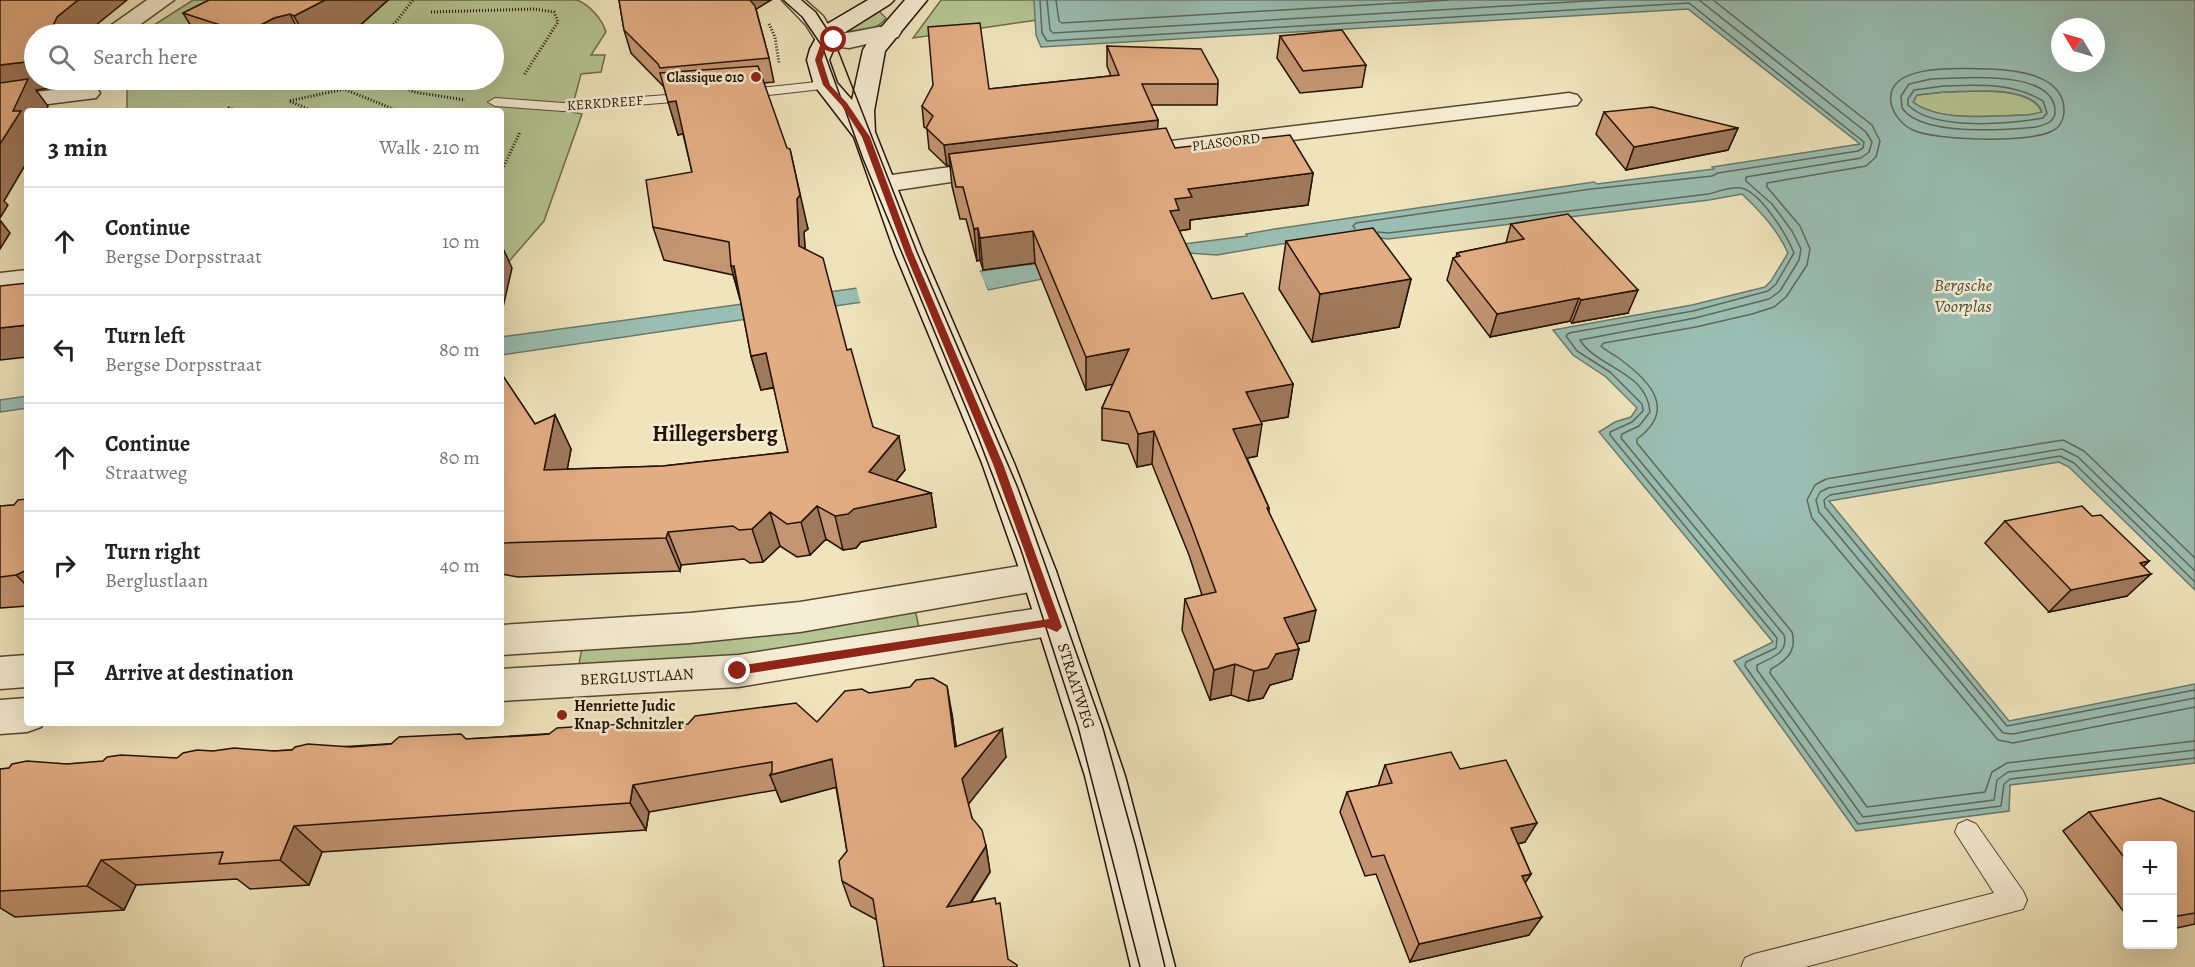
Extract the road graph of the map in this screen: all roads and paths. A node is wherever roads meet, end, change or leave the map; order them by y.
1 (163, 0) edge
2 (413, 0) edge
3 (793, 0) edge
4 (883, 0) edge
5 (916, 0) edge
6 (431, 12) dead end
7 (767, 20) dead end
8 (127, 24) edge
9 (394, 24) edge
10 (890, 32) junction
11 (826, 39) junction
12 (826, 85) junction
13 (336, 90) edge
14 (349, 90) edge
15 (414, 90) edge
16 (785, 90) junction
17 (89, 95) edge
18 (727, 95) edge
19 (704, 96) edge
20 (1569, 100) dead end
21 (502, 102) junction
22 (0, 103) edge
23 (306, 108) edge
24 (391, 108) edge
25 (864, 131) junction
26 (1105, 156) edge
27 (504, 166) edge
28 (1021, 166) edge
29 (884, 184) junction
30 (24, 279) edge
31 (0, 282) edge
32 (1038, 571) junction
33 (1057, 627) junction
34 (504, 640) edge
35 (24, 671) edge
36 (0, 673) edge
37 (504, 685) edge
38 (24, 715) edge
39 (0, 717) edge
40 (1967, 832) dead end
41 (1153, 967) edge
42 (1754, 967) edge

1 - 8 street
2 - 9 path
3 - 11 street
4 - 11 street
5 - 10 street
6 - 21 path
7 - 16 path
10 - 11 street
10 - 25 street
11 - 12 street
12 - 16 lane
12 - 25 street
13 - 23 path
14 - 24 path
15 - 21 path
16 - 18 lane
17 - 22 street
19 - 21 lane, KERKDREEF
20 - 26 street, PLASOORD
21 - 27 path
25 - 29 street, STRAATWEG
28 - 29 street
29 - 32 street, STRAATWEG
30 - 31 street
32 - 33 street, STRAATWEG
32 - 34 street
33 - 37 street, BERGLUSTLAAN
33 - 41 street, STRAATWEG
35 - 36 street
38 - 39 street
40 - 42 lane

